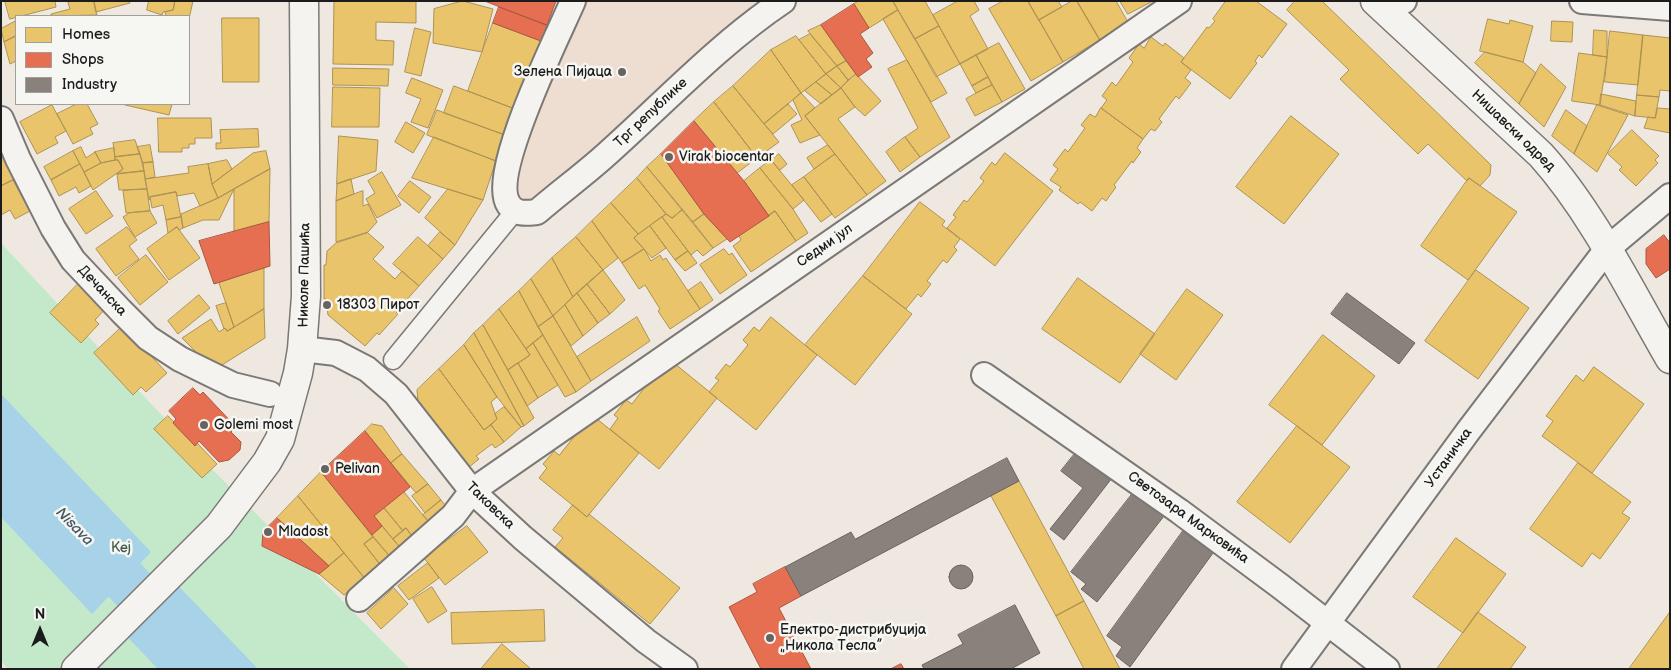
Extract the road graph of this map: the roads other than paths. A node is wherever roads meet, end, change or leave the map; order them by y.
1 (304, 1) edge
2 (573, 1) edge
3 (783, 1) edge
4 (1179, 1) edge
5 (1582, 1) edge
6 (1387, 3) edge
7 (1670, 8) edge
8 (1, 119) edge
9 (1670, 196) edge
10 (515, 211) junction
11 (1606, 249) junction
12 (302, 349) junction
13 (393, 360) dead end
14 (1670, 360) edge
15 (984, 375) dead end
16 (270, 394) dead end
17 (472, 491) junction
18 (359, 599) dead end
19 (1328, 623) junction
20 (76, 669) edge
21 (685, 669) edge
22 (1294, 669) edge
23 (1387, 669) edge

1 - 12 main road, Николе Пашића
2 - 10 street
3 - 10 street, Трг републике
4 - 17 street, Седми јул
5 - 7 street
6 - 11 main road, Нишавски одред
8 - 16 street, Дечанска
9 - 11 street, Устаничка
10 - 13 street
11 - 14 main road, Нишавски одред
11 - 19 street, Устаничка
12 - 17 street, Таковска
12 - 20 main road, Николе Пашића
15 - 19 street, Светозара Марковића
17 - 18 street, Седми јул
17 - 21 street, Таковска
19 - 22 street, Устаничка
19 - 23 street, Светозара Марковића

